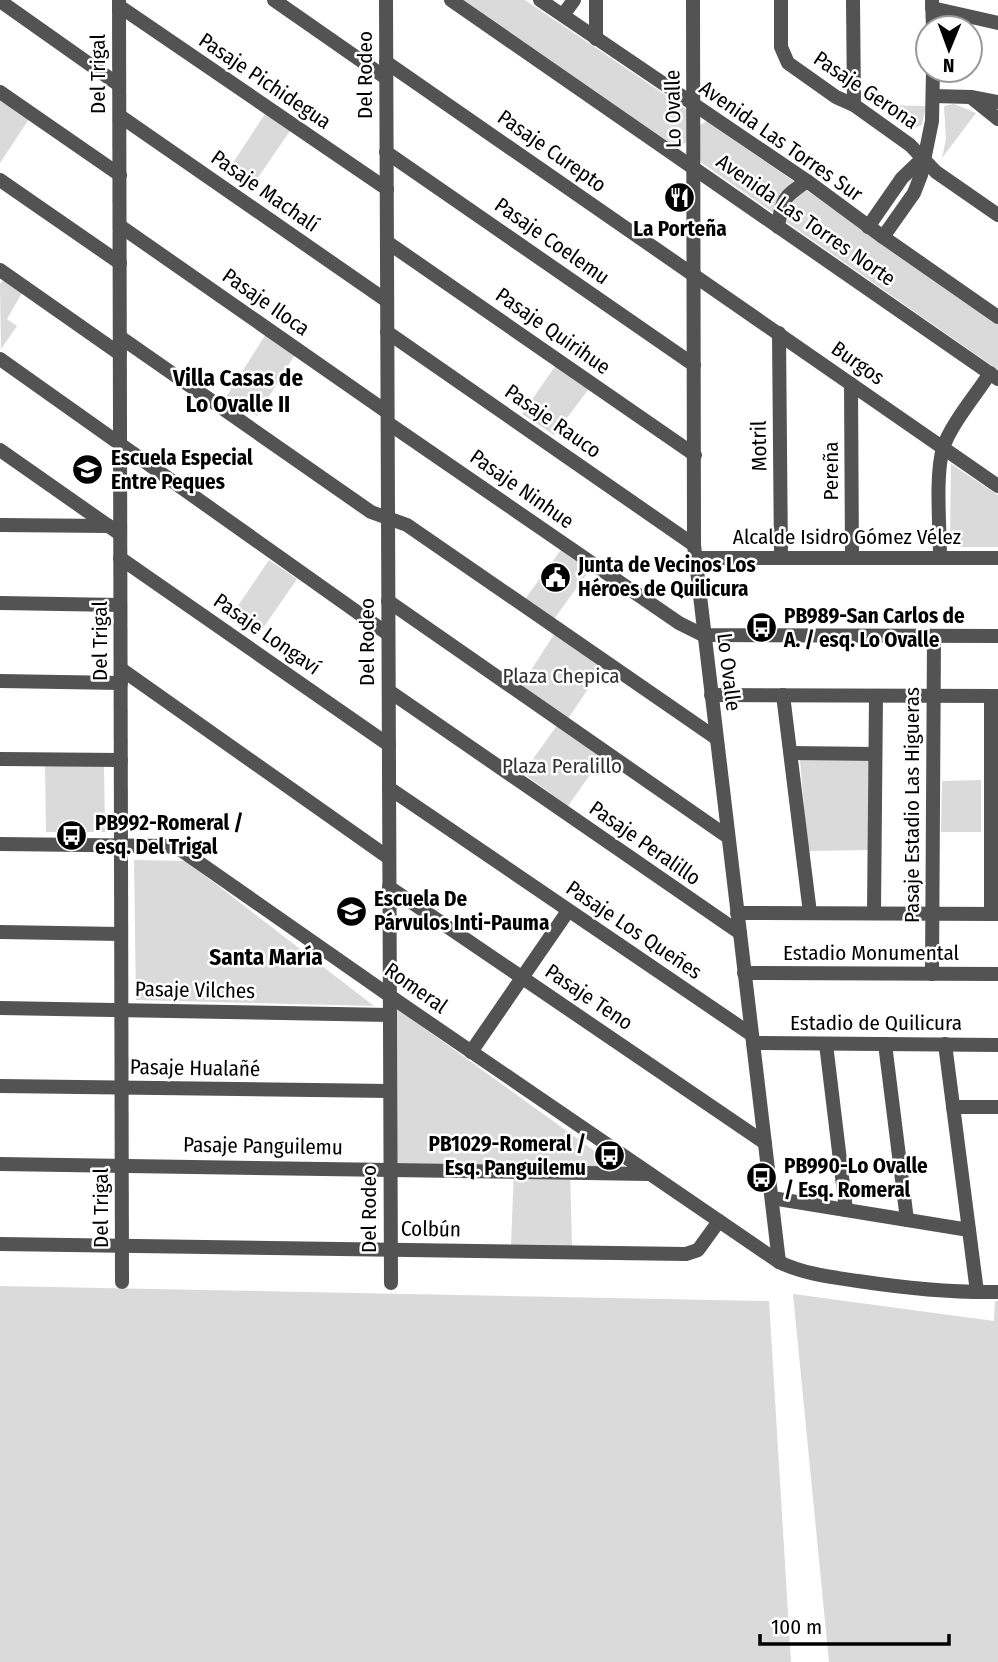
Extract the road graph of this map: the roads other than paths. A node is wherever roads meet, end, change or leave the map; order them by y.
1 (274, 0) edge
2 (386, 0) edge
3 (451, 0) edge
4 (540, 0) edge
5 (574, 0) edge
6 (596, 0) edge
7 (693, 0) edge
8 (781, 0) edge
9 (853, 0) edge
10 (0, 1) edge
11 (119, 3) edge
12 (932, 4) edge
13 (563, 16) junction
14 (998, 23) edge
15 (596, 38) junction
16 (386, 62) junction
17 (386, 78) junction
18 (933, 84) edge
19 (120, 85) junction
20 (0, 92) edge
21 (933, 96) junction
22 (971, 97) junction
23 (998, 102) edge
24 (693, 105) junction
25 (854, 105) junction
26 (120, 116) junction
27 (998, 119) edge
28 (386, 152) junction
29 (923, 157) junction
30 (694, 168) junction
31 (120, 175) junction
32 (0, 180) edge
33 (807, 181) junction
34 (387, 190) junction
35 (998, 215) edge
36 (120, 226) junction
37 (778, 227) junction
38 (868, 227) junction
39 (883, 237) junction
40 (387, 242) junction
41 (120, 263) junction
42 (0, 270) edge
43 (694, 274) junction
44 (387, 301) junction
45 (998, 317) edge
46 (387, 332) junction
47 (779, 333) junction
48 (120, 337) junction
49 (120, 354) junction
50 (0, 359) edge
51 (694, 365) junction
52 (994, 376) edge
53 (851, 384) junction
54 (388, 417) junction
55 (120, 445) junction
56 (943, 448) junction
57 (0, 450) edge
58 (695, 455) junction
59 (998, 486) edge
60 (388, 518) junction
61 (0, 525) edge
62 (115, 530) junction
63 (695, 552) junction
64 (120, 558) junction
65 (781, 558) junction
66 (852, 558) junction
67 (940, 558) junction
68 (998, 558) edge
69 (388, 601) junction
70 (0, 603) edge
71 (120, 605) junction
72 (388, 634) junction
73 (704, 635) junction
74 (934, 636) junction
75 (998, 636) edge
76 (121, 676) junction
77 (0, 681) edge
78 (388, 691) junction
79 (711, 695) junction
80 (783, 695) junction
81 (876, 696) junction
82 (933, 696) junction
83 (995, 696) edge
84 (716, 738) junction
85 (389, 745) junction
86 (791, 753) junction
87 (875, 754) junction
88 (0, 759) edge
89 (121, 760) junction
90 (389, 788) junction
91 (728, 837) junction
92 (0, 844) edge
93 (121, 845) junction
94 (389, 858) junction
95 (389, 887) junction
96 (568, 911) junction
97 (737, 913) junction
98 (810, 913) junction
99 (874, 913) junction
100 (932, 913) junction
101 (994, 914) edge
102 (0, 932) edge
103 (740, 933) junction
104 (121, 934) junction
105 (744, 973) junction
106 (932, 974) junction
107 (998, 974) edge
108 (522, 977) junction
109 (390, 996) junction
110 (0, 1008) edge
111 (121, 1010) junction
112 (390, 1015) junction
113 (752, 1039) junction
114 (826, 1044) junction
115 (885, 1044) junction
116 (945, 1044) junction
117 (998, 1045) edge
118 (471, 1052) junction
119 (0, 1086) edge
120 (121, 1087) junction
121 (390, 1091) junction
122 (953, 1107) junction
123 (998, 1107) edge
124 (765, 1143) junction
125 (0, 1164) edge
126 (122, 1166) junction
127 (390, 1169) junction
128 (651, 1174) junction
129 (772, 1198) junction
130 (846, 1210) junction
131 (719, 1220) junction
132 (906, 1220) junction
133 (969, 1230) junction
134 (0, 1244) edge
135 (122, 1246) junction
136 (390, 1249) junction
137 (779, 1262) junction
138 (122, 1282) dead end
139 (391, 1283) dead end
140 (977, 1292) junction
141 (998, 1292) edge

1 - 17 street
2 - 16 street, Del Rodeo
3 - 30 street, Avenida Las Torres Norte
4 - 13 street, Avenida Las Torres Sur
5 - 13 street
6 - 15 street
7 - 24 street, Lo Ovalle
8 - 25 street, Pasaje Gerona
9 - 25 street
10 - 19 street
11 - 19 street, Del Trigal
11 - 34 street, Pasaje Pichidegua
12 - 14 street
13 - 15 street, Avenida Las Torres Sur
15 - 24 street, Avenida Las Torres Sur
16 - 17 street, Del Rodeo
16 - 43 street, Pasaje Curepto
17 - 28 street, Del Rodeo
18 - 21 street
19 - 26 street, Del Trigal
20 - 31 street
21 - 22 street
21 - 29 street
22 - 23 street
22 - 27 street
24 - 30 street, Lo Ovalle
24 - 33 street, Avenida Las Torres Sur
25 - 29 street, Pasaje Gerona
26 - 31 street, Del Trigal
26 - 44 street, Pasaje Machalí
28 - 34 street, Del Rodeo
28 - 51 street, Pasaje Coelemu
29 - 35 street, Pasaje Gerona
29 - 38 street
29 - 39 street
30 - 37 street, Avenida Las Torres Norte
30 - 43 street, Lo Ovalle
31 - 36 street, Del Trigal
32 - 41 street
33 - 37 street
33 - 38 street, Avenida Las Torres Sur
34 - 40 street, Del Rodeo
36 - 41 street, Del Trigal
36 - 54 street, Pasaje Iloca
37 - 52 street, Avenida Las Torres Norte
38 - 39 street, Avenida Las Torres Sur
39 - 45 street, Avenida Las Torres Sur
40 - 44 street, Del Rodeo
40 - 58 street, Pasaje Quirihue
41 - 48 street, Del Trigal
42 - 49 street
43 - 47 street, Burgos
43 - 51 street, Lo Ovalle
44 - 46 street, Del Rodeo
46 - 54 street, Del Rodeo
46 - 63 street, Pasaje Rauco
47 - 53 street, Burgos
47 - 65 street, Motril
48 - 49 street, Del Trigal
48 - 60 street
49 - 55 street, Del Trigal
50 - 55 street
51 - 58 street, Lo Ovalle
52 - 56 street
53 - 56 street, Burgos
53 - 66 street, Pereña
54 - 60 street, Del Rodeo
54 - 73 street, Pasaje Ninhue
55 - 62 street, Del Trigal
55 - 72 street
56 - 59 street, Burgos
56 - 67 street
57 - 62 street
58 - 63 street, Lo Ovalle
60 - 69 street, Del Rodeo
60 - 84 street
61 - 62 street
62 - 64 street, Del Trigal
63 - 65 street, Alcalde Isidro Gómez Vélez
63 - 73 street, Lo Ovalle
64 - 71 street, Del Trigal
64 - 85 street, Pasaje Longaví
65 - 66 street, Alcalde Isidro Gómez Vélez
66 - 67 street, Alcalde Isidro Gómez Vélez
67 - 68 street, Alcalde Isidro Gómez Vélez
69 - 72 street, Del Rodeo
69 - 91 street
70 - 71 street
71 - 76 street, Del Trigal
72 - 78 street, Del Rodeo
73 - 74 street
73 - 79 street, Lo Ovalle
74 - 75 street
74 - 82 street, Pasaje Estadio Las Higueras
76 - 77 street
76 - 89 street, Del Trigal
76 - 94 street
78 - 85 street, Del Rodeo
78 - 103 street, Pasaje Peralillo
79 - 80 street
79 - 84 street, Lo Ovalle
80 - 81 street
80 - 86 street
81 - 82 street
81 - 87 street
82 - 83 street
82 - 100 street, Pasaje Estadio Las Higueras
83 - 101 street
84 - 91 street, Lo Ovalle
85 - 90 street, Del Rodeo
86 - 87 street
86 - 98 street
87 - 99 street
88 - 89 street
89 - 93 street, Del Trigal
90 - 94 street, Del Rodeo
90 - 96 street, Pasaje Los Queñes
91 - 97 street, Lo Ovalle
92 - 93 street, Romeral
93 - 104 street, Del Trigal
93 - 109 street, Romeral
94 - 95 street, Del Rodeo
95 - 108 street, Pasaje Teno
95 - 109 street, Del Rodeo
96 - 108 street
96 - 113 street, Pasaje Los Queñes
97 - 98 street
97 - 103 street, Lo Ovalle
98 - 99 street
99 - 100 street
100 - 101 street
100 - 106 street, Pasaje Estadio Las Higueras
102 - 104 street
103 - 105 street, Lo Ovalle
104 - 111 street, Del Trigal
105 - 106 street, Estadio Monumental
105 - 113 street, Lo Ovalle
106 - 107 street, Estadio Monumental
108 - 118 street
108 - 124 street, Pasaje Teno
109 - 112 street, Del Rodeo
109 - 118 street, Romeral
110 - 111 street, Pasaje Vilches
111 - 112 street, Pasaje Vilches
111 - 120 street, Del Trigal
112 - 121 street, Del Rodeo
113 - 114 street, Estadio de Quilicura
113 - 124 street, Lo Ovalle
114 - 115 street, Estadio de Quilicura
114 - 130 street
115 - 116 street, Estadio de Quilicura
115 - 132 street
116 - 117 street, Estadio de Quilicura
116 - 122 street
118 - 128 street, Romeral
119 - 120 street, Pasaje Hualañé
120 - 121 street, Pasaje Hualañé
120 - 126 street, Del Trigal
121 - 127 street, Del Rodeo
122 - 123 street
122 - 133 street
124 - 129 street, Lo Ovalle
125 - 126 street, Pasaje Panguilemu
126 - 127 street, Pasaje Panguilemu
126 - 135 street, Del Trigal
127 - 128 street, Pasaje Panguilemu
127 - 136 street, Del Rodeo
128 - 131 street, Romeral
129 - 130 street
129 - 137 street, Lo Ovalle
130 - 132 street
131 - 136 street, Colbún
131 - 137 street, Romeral
132 - 133 street
133 - 140 street
134 - 135 street, Colbún
135 - 136 street, Colbún
135 - 138 street, Del Trigal
136 - 139 street, Del Rodeo
137 - 140 street, Romeral
140 - 141 street, Romeral

